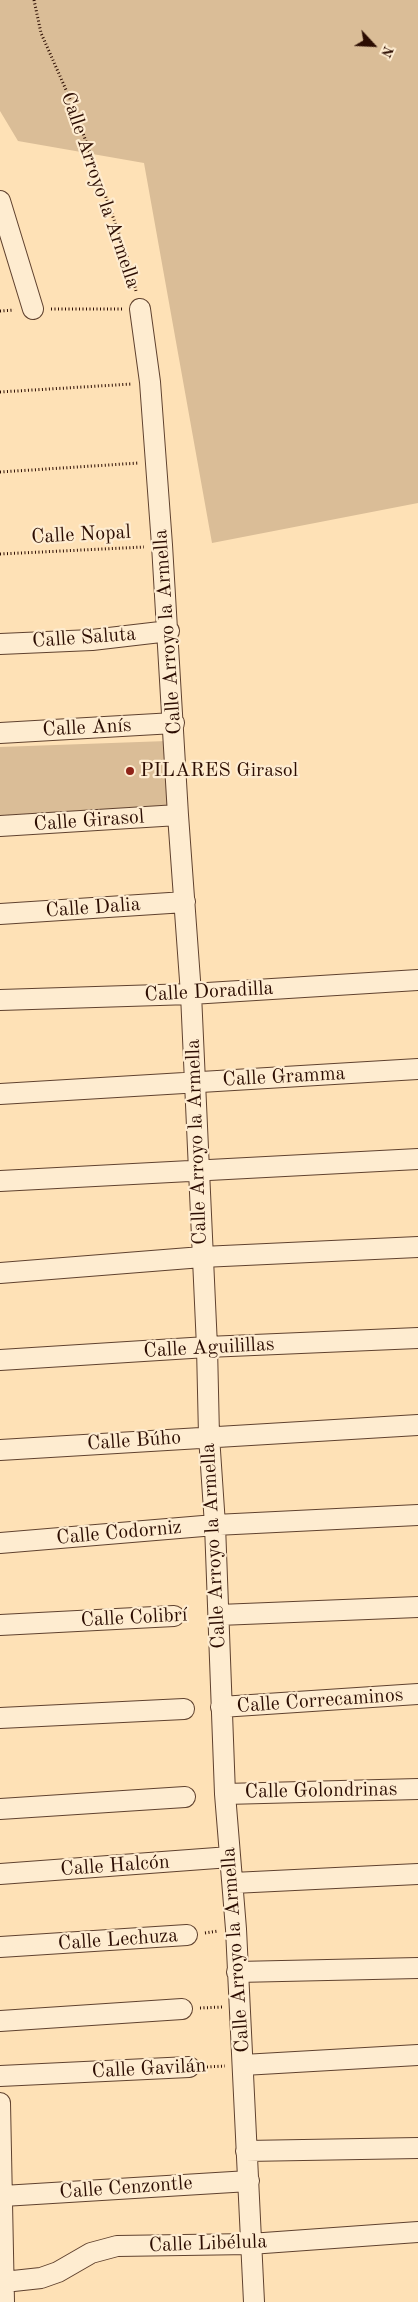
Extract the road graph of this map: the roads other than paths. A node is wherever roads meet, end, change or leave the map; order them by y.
1 (0, 201) edge
2 (33, 309) road end
3 (140, 309) road end
4 (169, 631) junction
5 (0, 644) edge
6 (174, 723) junction
7 (0, 733) edge
8 (178, 815) junction
9 (0, 826) edge
10 (185, 902) junction
11 (0, 914) edge
12 (418, 980) edge
13 (191, 994) junction
14 (0, 1000) edge
15 (418, 1069) edge
16 (195, 1083) junction
17 (0, 1094) edge
18 (418, 1159) edge
19 (198, 1171) junction
20 (0, 1181) edge
21 (418, 1247) edge
22 (202, 1257) junction
23 (0, 1273) edge
24 (418, 1338) edge
25 (207, 1347) junction
26 (0, 1360) edge
27 (418, 1425) edge
28 (208, 1436) junction
29 (0, 1450) edge
30 (418, 1515) edge
31 (215, 1525) junction
32 (0, 1543) edge
33 (418, 1607) edge
34 (219, 1615) junction
35 (174, 1616) dead end
36 (0, 1625) edge
37 (418, 1694) edge
38 (221, 1707) junction
39 (184, 1709) dead end
40 (0, 1718) edge
41 (418, 1789) edge
42 (225, 1794) junction
43 (185, 1797) dead end
44 (0, 1809) edge
45 (230, 1857) junction
46 (0, 1874) edge
47 (418, 1874) edge
48 (233, 1883) junction
49 (188, 1936) road end
50 (0, 1947) edge
51 (418, 1968) edge
52 (237, 1972) junction
53 (182, 2009) road end
54 (0, 2021) edge
55 (418, 2055) edge
56 (244, 2065) junction
57 (190, 2067) road end
58 (0, 2076) edge
59 (0, 2103) edge
60 (418, 2148) edge
61 (246, 2151) junction
62 (249, 2181) junction
63 (3, 2196) junction
64 (2, 2226) edge
65 (418, 2232) edge
66 (250, 2244) junction
67 (4, 2282) junction
68 (4, 2302) edge
69 (254, 2302) edge

1 - 2 street
3 - 4 street, Calle Arroyo la Armella
4 - 5 street, Calle Saluta
4 - 6 street, Calle Arroyo la Armella
6 - 7 street, Calle Anís
6 - 8 street, Calle Arroyo la Armella
8 - 9 street, Calle Girasol
8 - 10 street, Calle Arroyo la Armella
10 - 11 street, Calle Dalia
10 - 13 street, Calle Arroyo la Armella
12 - 13 street, Calle Doradilla
13 - 14 street, Calle Doradilla
13 - 16 street, Calle Arroyo la Armella
15 - 16 street, Calle Gramma
16 - 17 street, Calle Gramma
16 - 19 street, Calle Arroyo la Armella
18 - 19 street
19 - 20 street
19 - 22 street, Calle Arroyo la Armella
21 - 22 street
22 - 23 street
22 - 25 street, Calle Arroyo la Armella
24 - 25 street, Calle Aguilillas
25 - 26 street, Calle Aguilillas
25 - 28 street, Calle Arroyo la Armella
27 - 28 street, Calle Búho
28 - 29 street, Calle Búho
28 - 31 street, Calle Arroyo la Armella
30 - 31 street, Calle Codorniz
31 - 32 street, Calle Codorniz
31 - 34 street, Calle Arroyo la Armella
33 - 34 street
34 - 38 street, Calle Arroyo la Armella
35 - 36 street, Calle Colibrí
37 - 38 street, Calle Correcaminos
38 - 42 street, Calle Arroyo la Armella
39 - 40 street
41 - 42 street, Calle Golondrinas
42 - 45 street, Calle Arroyo la Armella
43 - 44 street
45 - 46 street, Calle Halcón
45 - 48 street, Calle Arroyo la Armella
47 - 48 street
48 - 52 street, Calle Arroyo la Armella
49 - 50 street, Calle Lechuza
51 - 52 street
52 - 56 street, Calle Arroyo la Armella
53 - 54 street
55 - 56 street
56 - 61 street, Calle Arroyo la Armella
57 - 58 street, Calle Gavilán
59 - 63 street
60 - 61 street
61 - 62 street, Calle Arroyo la Armella
62 - 63 street, Calle Cenzontle
62 - 66 street, Calle Arroyo la Armella
63 - 64 street
64 - 67 street
65 - 66 street, Calle Libélula
66 - 67 street, Calle Libélula
66 - 69 street, Calle Arroyo la Armella
67 - 68 street

